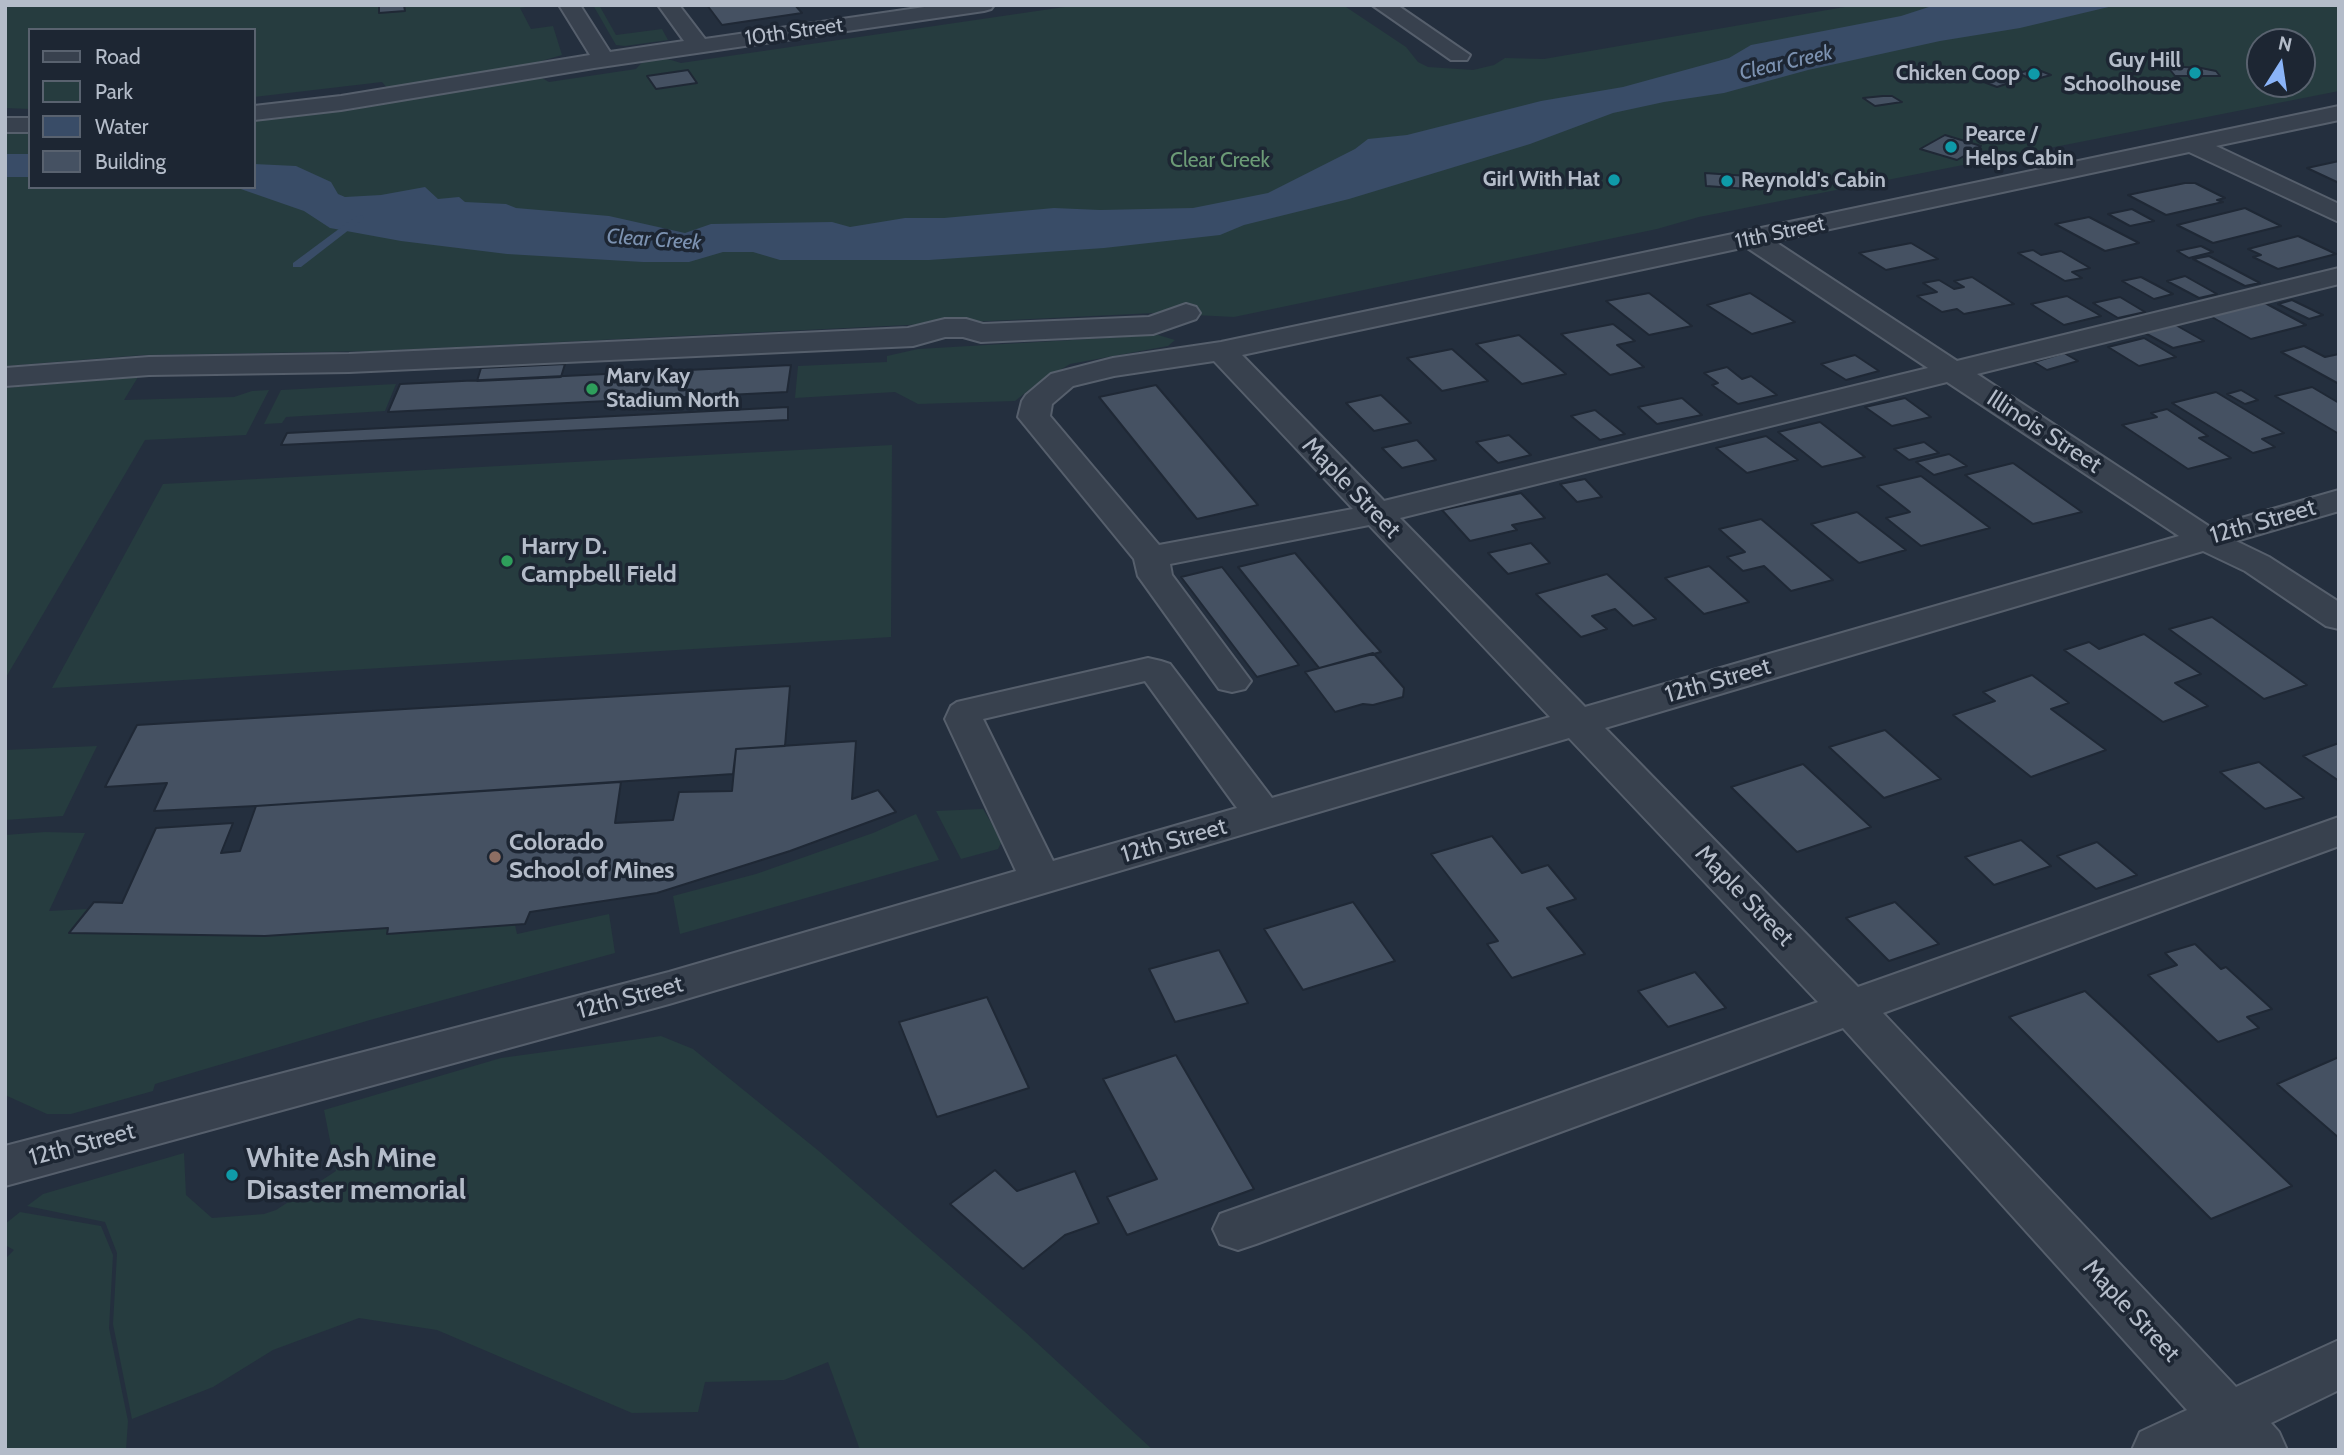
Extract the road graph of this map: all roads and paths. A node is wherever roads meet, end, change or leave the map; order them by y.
1 (569, 5) edge
2 (668, 5) edge
3 (984, 5) edge
4 (1382, 5) edge
5 (699, 46) junction
6 (1459, 55) dead end
7 (604, 60) junction
8 (256, 113) edge
9 (2339, 113) edge
10 (5, 125) edge
11 (28, 125) edge
12 (2191, 144) junction
13 (2339, 214) edge
14 (1752, 239) junction
15 (2339, 276) edge
16 (1186, 313) dead end
17 (1221, 351) junction
18 (1951, 371) junction
19 (5, 377) edge
20 (2339, 500) edge
21 (1374, 514) junction
22 (2206, 539) junction
23 (1151, 557) junction
24 (2339, 618) edge
25 (1232, 681) dead end
26 (1578, 723) junction
27 (1264, 814) junction
28 (2339, 831) edge
29 (1041, 880) junction
30 (1851, 1008) junction
31 (5, 1166) edge
32 (1238, 1229) dead end
33 (2339, 1364) edge
34 (2244, 1434) edge
35 (2160, 1450) edge

1 - 7 street
2 - 5 street
3 - 5 street, 10th Street
4 - 6 street
5 - 7 street, 10th Street
7 - 8 street, 10th Street
9 - 12 street, 11th Street
10 - 11 street
12 - 13 street
12 - 14 street, 11th Street
14 - 17 street, 11th Street
14 - 18 street, Illinois Street
15 - 18 street
16 - 19 street
17 - 21 street, Maple Street
17 - 23 street, 11th Street
18 - 21 street
18 - 22 street, Illinois Street
20 - 22 street, 12th Street
21 - 23 street
21 - 26 street, Maple Street
22 - 24 street, Illinois Street
22 - 26 street, 12th Street
23 - 25 street
26 - 27 street, 12th Street
26 - 30 street, Maple Street
27 - 29 street, 12th Street
27 - 29 street
28 - 30 street
29 - 31 street, 12th Street
30 - 32 street
30 - 34 street, Maple Street
33 - 34 street
34 - 35 street

